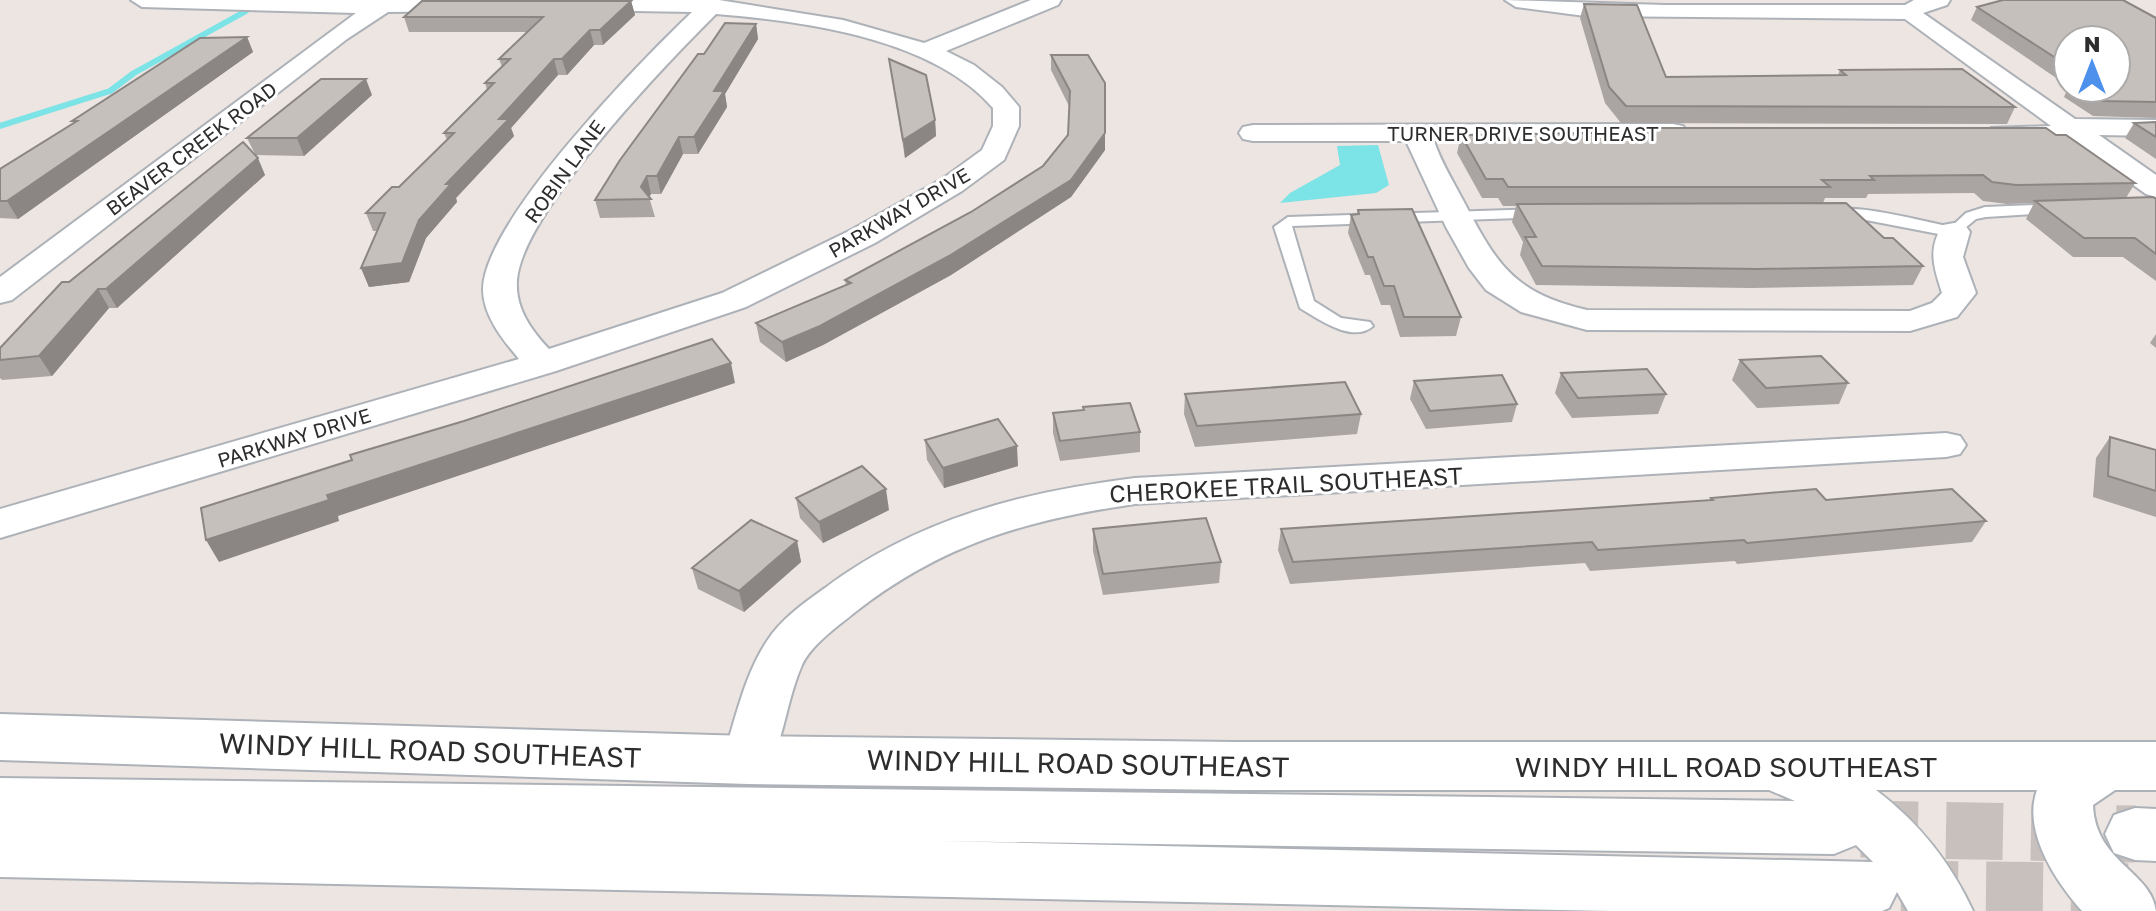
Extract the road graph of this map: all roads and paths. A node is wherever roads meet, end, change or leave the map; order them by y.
1 (142, 0) edge
2 (1050, 0) edge
3 (1516, 0) edge
4 (1939, 0) edge
5 (506, 4) edge
6 (551, 4) edge
7 (384, 5) junction
8 (713, 5) junction
9 (1911, 12) junction
10 (927, 50) junction
11 (2156, 128) edge
12 (2073, 131) junction
13 (1705, 132) edge
14 (1253, 133) dead end
15 (1418, 133) junction
16 (1977, 134) edge
17 (2156, 188) edge
18 (2074, 209) edge
19 (1813, 213) edge
20 (1554, 214) edge
21 (1455, 215) junction
22 (1954, 232) junction
23 (0, 293) edge
24 (1364, 326) dead end
25 (543, 363) junction
26 (1946, 445) dead end
27 (0, 524) edge
28 (0, 737) edge
29 (748, 760) junction
30 (1768, 765) junction
31 (2131, 765) edge
32 (0, 803) edge
33 (1834, 828) tunnel mouth
34 (0, 850) edge
35 (1867, 888) tunnel mouth
36 (1941, 911) edge
37 (2126, 911) edge

1 - 7 street
2 - 10 street
3 - 9 street
4 - 9 street
5 - 7 street
6 - 8 street, PARKWAY DRIVE
7 - 23 street, BEAVER CREEK ROAD
8 - 10 street, PARKWAY DRIVE
8 - 25 street, ROBIN LANE
9 - 12 street
10 - 25 street, PARKWAY DRIVE
11 - 12 street
12 - 16 street
12 - 17 street
13 - 15 street, TURNER DRIVE SOUTHEAST
14 - 15 street, TURNER DRIVE SOUTHEAST
15 - 21 street
18 - 22 lane
19 - 22 lane
20 - 21 lane
21 - 22 street
21 - 24 lane
25 - 27 street, PARKWAY DRIVE
26 - 29 street, CHEROKEE TRAIL SOUTHEAST
28 - 29 main road, WINDY HILL ROAD SOUTHEAST
29 - 30 main road, WINDY HILL ROAD SOUTHEAST
30 - 31 main road, WINDY HILL ROAD SOUTHEAST
30 - 36 main road
31 - 37 main road
32 - 33 main road
34 - 35 main road

